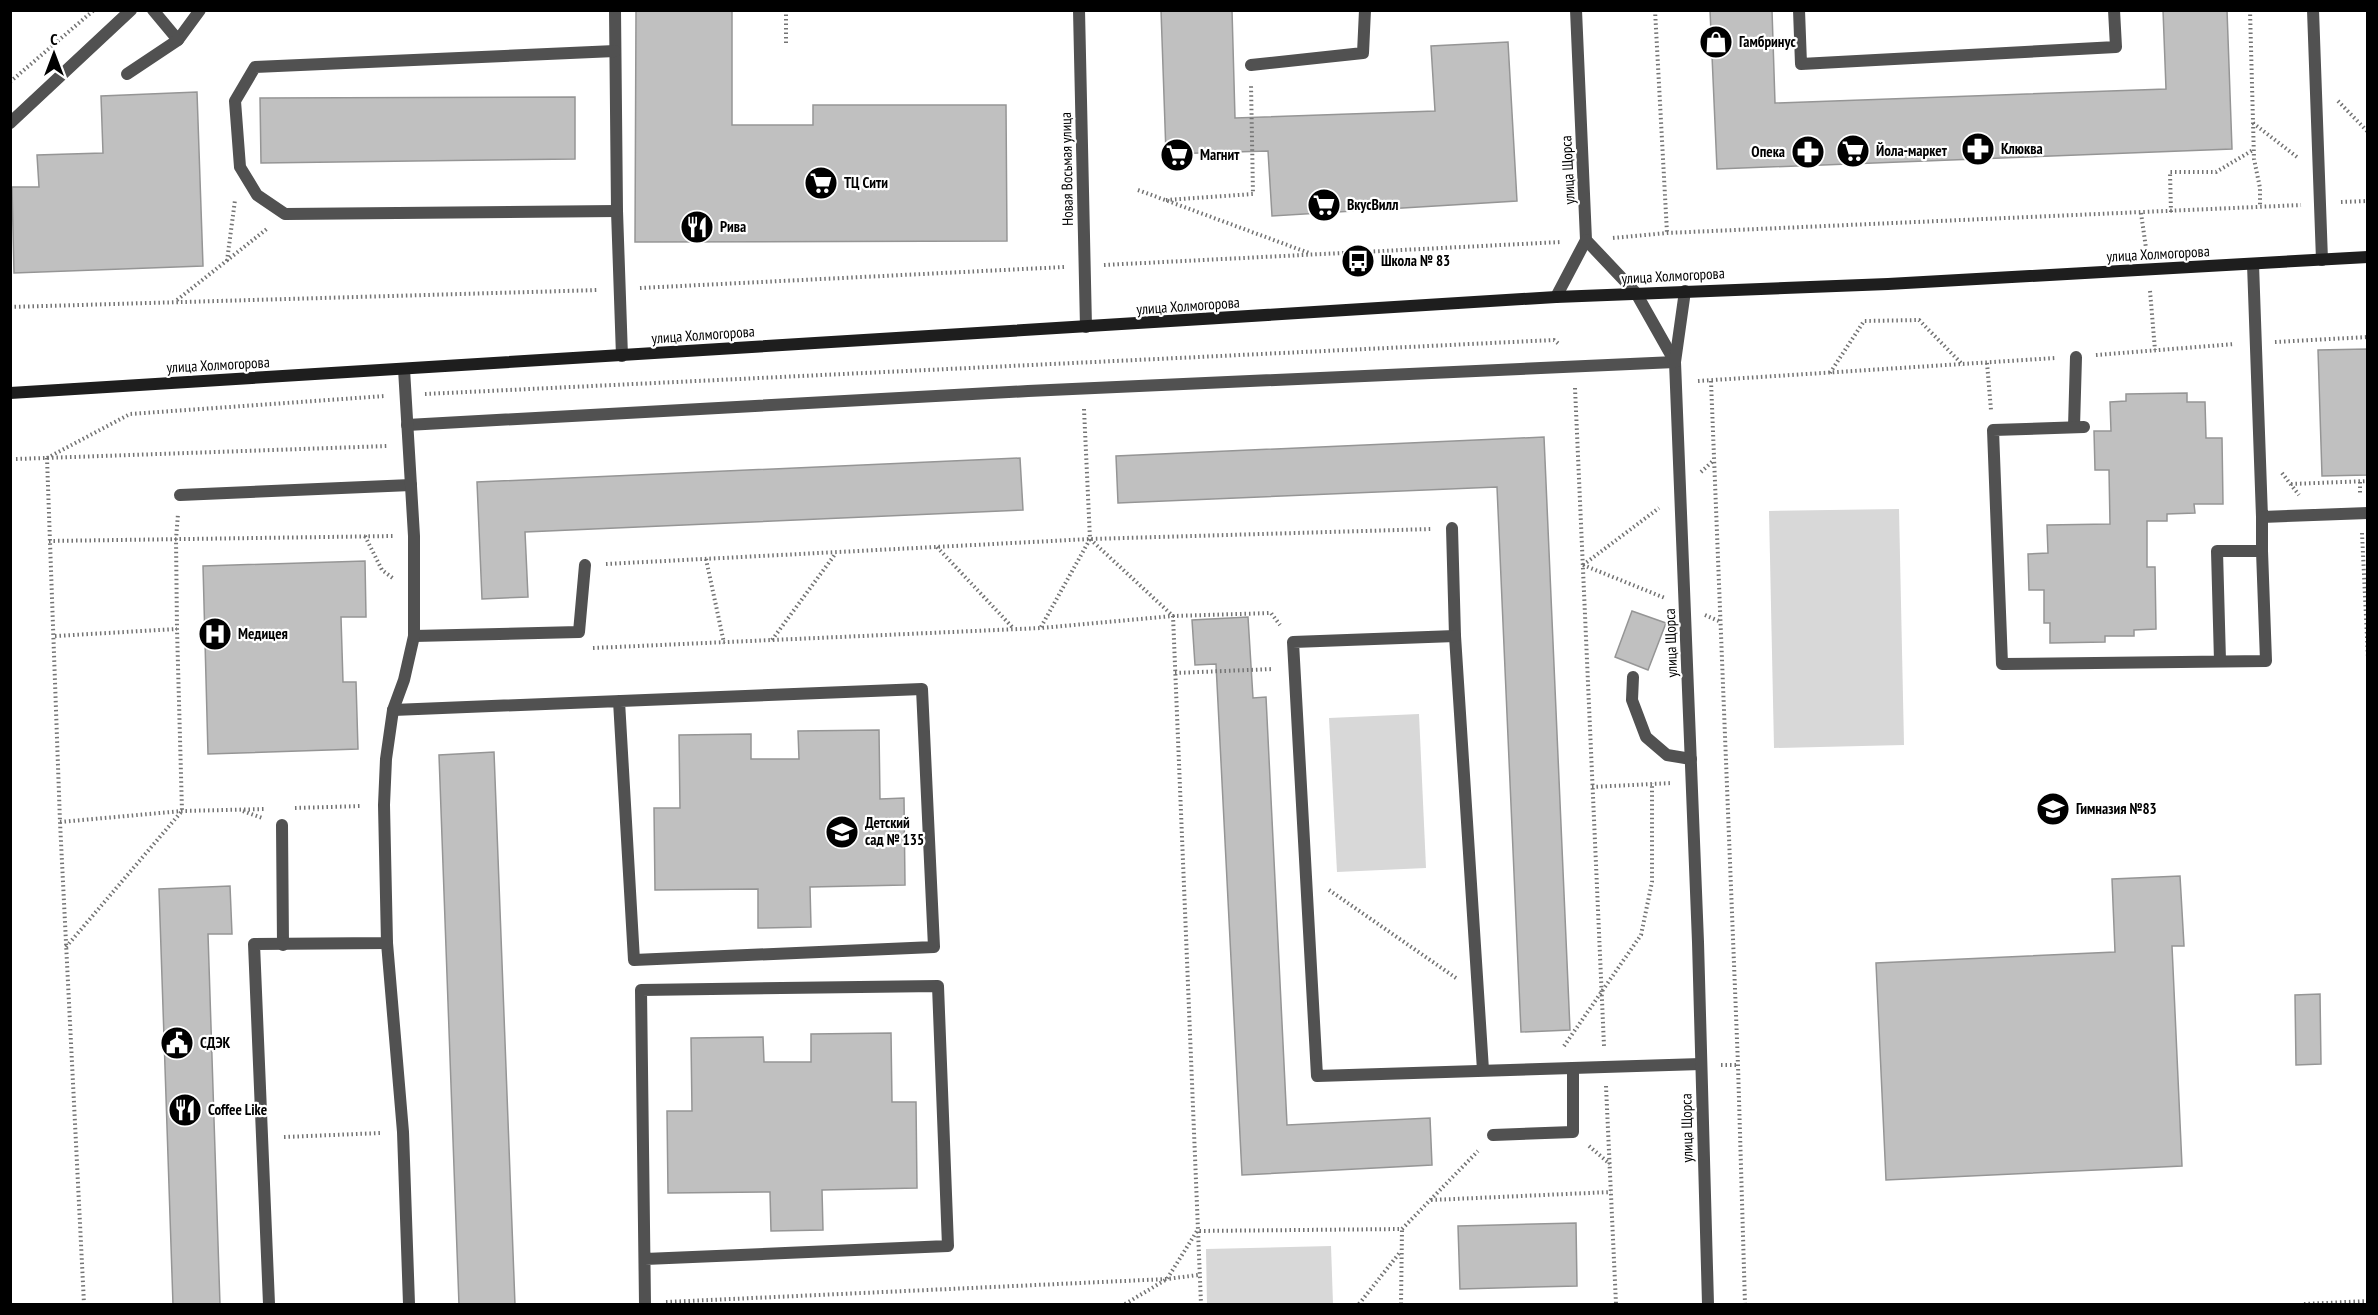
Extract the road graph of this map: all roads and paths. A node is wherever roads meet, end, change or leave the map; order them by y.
1 (94, 10) edge
2 (131, 10) edge
3 (153, 10) edge
4 (200, 10) edge
5 (615, 10) edge
6 (786, 10) edge
7 (1079, 10) edge
8 (1365, 10) edge
9 (1576, 10) edge
10 (1655, 10) edge
11 (1799, 10) edge
12 (2114, 10) edge
13 (2250, 10) edge
14 (2313, 10) edge
15 (178, 40) junction
16 (786, 44) dead end
17 (615, 51) junction
18 (1251, 65) joint
19 (127, 74) dead end
20 (2315, 76) junction
21 (10, 82) edge
22 (2253, 122) junction
23 (10, 123) edge
24 (2367, 132) edge
25 (2253, 150) junction
26 (240, 167) junction
27 (2319, 175) junction
28 (1138, 190) dead end
29 (1166, 200) junction
30 (2367, 201) edge
31 (2320, 203) junction
32 (2260, 207) junction
33 (617, 211) junction
34 (2171, 212) junction
35 (285, 214) junction
36 (1667, 232) junction
37 (1586, 240) junction
38 (1313, 254) junction
39 (2367, 257) edge
40 (2322, 260) junction
41 (226, 262) junction
42 (2253, 264) junction
43 (1085, 266) junction
44 (619, 289) junction
45 (1685, 291) junction
46 (1636, 293) junction
47 (1556, 297) junction
48 (176, 301) junction
49 (10, 307) edge
50 (1086, 327) junction
51 (2367, 337) edge
52 (2256, 343) junction
53 (622, 356) junction
54 (2076, 357) junction
55 (1675, 362) junction
56 (1987, 363) junction
57 (1962, 365) junction
58 (1584, 366) junction
59 (404, 369) junction
60 (1830, 373) junction
61 (1075, 390) junction
62 (10, 393) edge
63 (405, 395) junction
64 (407, 425) junction
65 (1993, 430) junction
66 (2259, 444) junction
67 (47, 458) junction
68 (16, 459) dead end
69 (1714, 460) junction
70 (2367, 481) edge
71 (2360, 482) junction
72 (2290, 484) junction
73 (411, 485) junction
74 (1680, 491) junction
75 (180, 495) joint
76 (2364, 513) edge
77 (2315, 516) junction
78 (2262, 517) junction
79 (1452, 528) joint
80 (365, 536) junction
81 (414, 536) junction
82 (176, 539) junction
83 (1090, 539) junction
84 (49, 541) junction
85 (937, 547) junction
86 (2262, 551) junction
87 (837, 552) junction
88 (706, 559) junction
89 (585, 565) joint
90 (1583, 565) junction
91 (2366, 585) edge
92 (415, 595) junction
93 (1685, 607) junction
94 (1173, 616) junction
95 (1720, 622) junction
96 (1041, 628) junction
97 (177, 629) junction
98 (1014, 629) junction
99 (579, 632) junction
100 (55, 636) junction
101 (414, 636) junction
102 (1455, 636) junction
103 (772, 640) junction
104 (1293, 642) junction
105 (724, 643) junction
106 (2367, 658) edge
107 (2220, 661) junction
108 (1294, 668) junction
109 (1175, 673) junction
110 (1633, 678) dead end
111 (619, 701) junction
112 (393, 710) junction
113 (1691, 759) junction
114 (1652, 783) junction
115 (1692, 784) junction
116 (1592, 787) junction
117 (384, 805) junction
118 (269, 809) dead end
119 (291, 809) dead end
120 (182, 811) junction
121 (60, 822) junction
122 (282, 825) dead end
123 (1306, 874) junction
124 (387, 943) junction
125 (283, 945) junction
126 (66, 947) junction
127 (1479, 993) junction
128 (1601, 993) junction
129 (1553, 1046) dead end
130 (1701, 1064) junction
131 (1605, 1066) junction
132 (1573, 1068) junction
133 (1483, 1070) junction
134 (403, 1132) junction
135 (1573, 1132) junction
136 (1493, 1135) joint
137 (262, 1138) junction
138 (1610, 1164) junction
139 (1611, 1192) junction
140 (1430, 1200) junction
141 (1402, 1229) junction
142 (1197, 1231) junction
143 (1402, 1250) junction
144 (645, 1259) junction
145 (1198, 1275) junction
146 (1167, 1279) junction
147 (2367, 1301) edge
148 (2350, 1303) edge
149 (645, 1304) edge
150 (84, 1305) edge
151 (269, 1305) edge
152 (409, 1305) edge
153 (1125, 1305) edge
154 (1201, 1305) edge
155 (1359, 1305) edge
156 (1401, 1305) edge
157 (1616, 1305) edge
158 (1708, 1305) edge
159 (1745, 1305) edge
160 (2304, 1305) edge

1 - 21 path
2 - 23 street
3 - 15 street
4 - 15 street
5 - 17 street
6 - 16 path
7 - 43 street, Новая Восьмая улица
8 - 18 street
9 - 37 street, улица Щорса
10 - 36 path
11 - 12 street
13 - 22 path
14 - 20 street
15 - 19 street
17 - 26 street
17 - 33 street
18 - 29 path
20 - 24 path
20 - 27 street
22 - 25 path
22 - 27 path
25 - 32 path
25 - 34 path
26 - 35 street
26 - 41 path
27 - 31 street
28 - 29 path
29 - 38 path
30 - 31 path
31 - 32 path
31 - 40 street
32 - 34 path
33 - 35 street
33 - 44 street
34 - 36 path
35 - 41 path
36 - 37 path
37 - 38 path
37 - 46 street, улица Щорса
37 - 47 street
38 - 43 path
39 - 40 main road, улица Холмогорова
40 - 42 main road, улица Холмогорова
41 - 48 path
42 - 45 main road, улица Холмогорова
42 - 52 street
43 - 44 path
43 - 50 street, Новая Восьмая улица
44 - 48 path
44 - 53 street
45 - 46 main road, улица Холмогорова
45 - 55 street
46 - 47 main road, улица Холмогорова
46 - 55 street, улица Щорса
47 - 50 main road, улица Холмогорова
48 - 49 path
50 - 53 main road, улица Холмогорова
51 - 52 path
52 - 54 path
52 - 66 street
53 - 59 main road, улица Холмогорова
54 - 56 path
54 - 65 street
55 - 58 street
55 - 74 street, улица Щорса
56 - 57 path
56 - 65 path
57 - 60 path
57 - 60 path
58 - 61 street
58 - 63 path
58 - 90 path
59 - 62 main road, улица Холмогорова
59 - 63 street
60 - 69 path
61 - 64 street
61 - 83 path
63 - 64 street
63 - 67 path
64 - 73 street
65 - 107 street
66 - 72 path
66 - 78 street
67 - 68 path
67 - 84 path
69 - 74 path
69 - 95 path
70 - 71 path
71 - 72 path
71 - 76 path
72 - 77 path
73 - 75 street
73 - 81 street
74 - 90 path
74 - 93 street, улица Щорса
75 - 82 path
76 - 77 street
76 - 91 path
77 - 78 street
78 - 86 street
79 - 83 path
79 - 102 street
80 - 81 path
80 - 82 path
80 - 92 path
81 - 92 street
82 - 84 path
82 - 97 path
83 - 85 path
83 - 94 path
83 - 96 path
84 - 100 path
85 - 87 path
85 - 98 path
86 - 107 street
86 - 107 street
87 - 88 path
87 - 103 path
88 - 89 path
88 - 105 path
89 - 99 street
90 - 93 path
90 - 116 path
91 - 106 path
92 - 101 street
93 - 95 path
93 - 113 street, улица Щорса
94 - 96 path
94 - 104 path
94 - 109 path
95 - 159 path
96 - 98 path
97 - 100 path
97 - 120 path
98 - 103 path
99 - 101 street
99 - 105 path
100 - 121 path
101 - 112 street
102 - 104 street
102 - 127 street
103 - 105 path
104 - 108 street
108 - 109 path
108 - 123 street
109 - 142 path
110 - 113 street
111 - 111 street
111 - 112 street
112 - 117 street
113 - 115 street, улица Щорса
114 - 115 path
114 - 116 path
114 - 128 path
115 - 130 street, улица Щорса
116 - 128 path
117 - 119 path
117 - 124 street
118 - 120 path
120 - 121 path
120 - 126 path
121 - 126 path
122 - 125 street
123 - 127 path
123 - 133 street
124 - 125 street
124 - 134 street
125 - 137 street
126 - 150 path
127 - 133 street
128 - 129 path
128 - 131 path
130 - 131 street
130 - 158 street, улица Щорса
131 - 132 street
131 - 138 path
132 - 133 street
132 - 135 street
134 - 137 path
134 - 152 street
135 - 136 street
135 - 138 path
136 - 140 path
137 - 151 street
138 - 139 path
139 - 140 path
139 - 157 path
140 - 141 path
141 - 142 path
141 - 143 path
142 - 145 path
142 - 146 path
143 - 155 path
143 - 156 path
144 - 144 street
144 - 149 street
145 - 146 path
145 - 154 path
146 - 149 path
146 - 153 path
147 - 148 path
148 - 160 path

